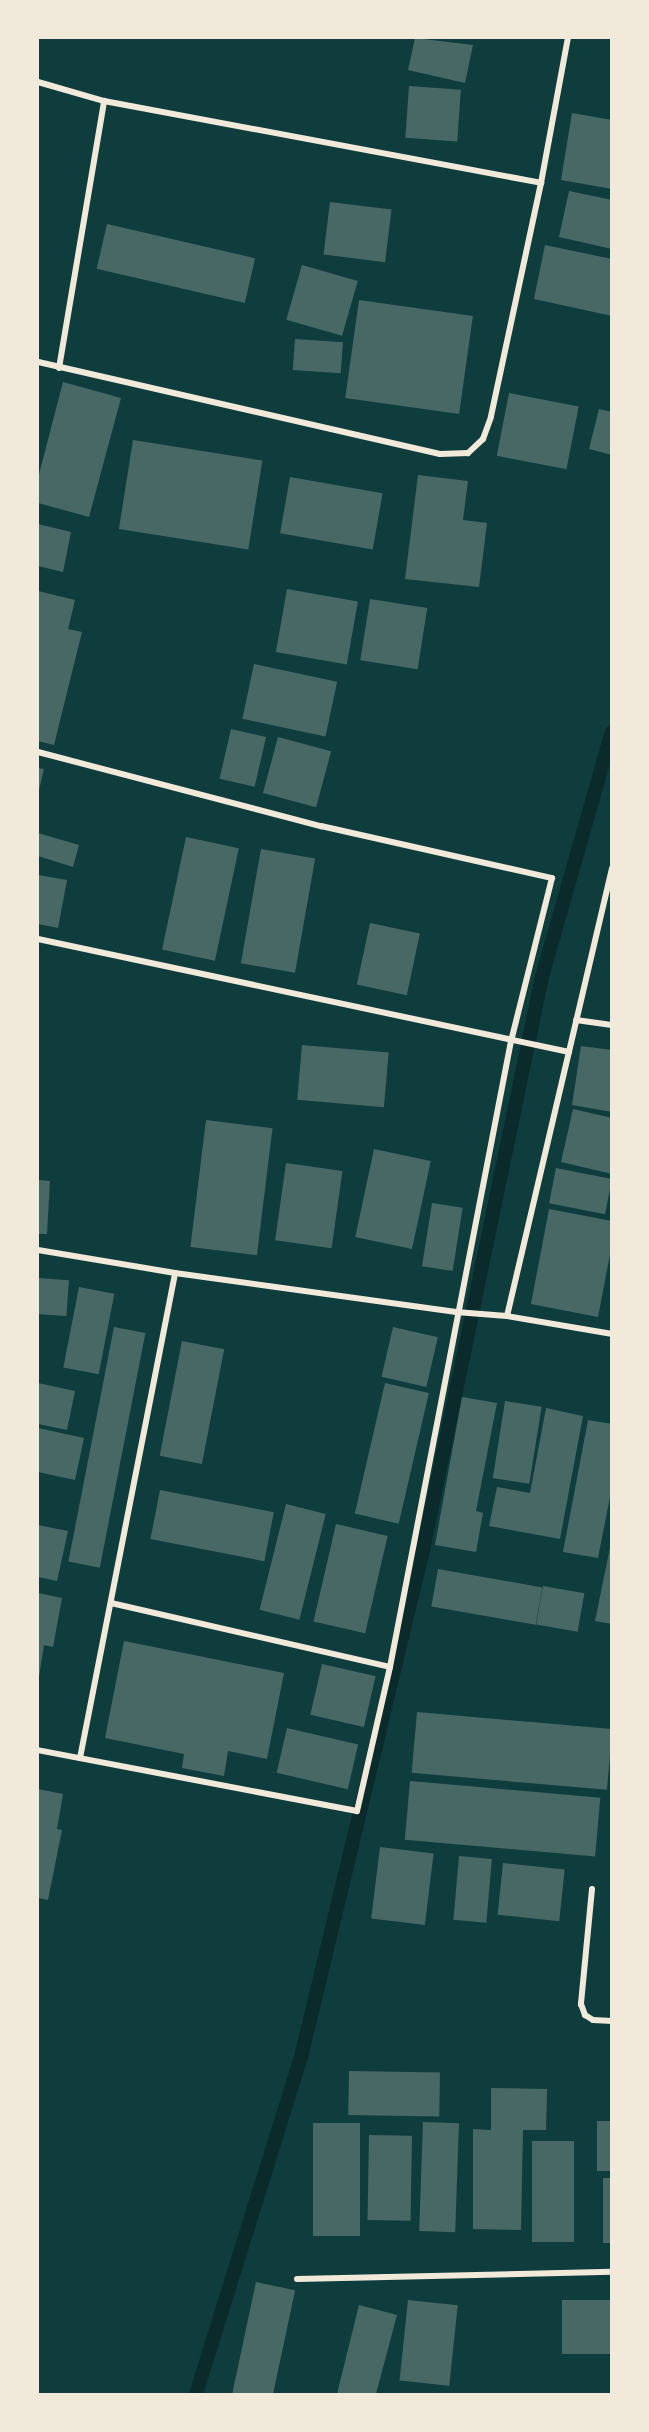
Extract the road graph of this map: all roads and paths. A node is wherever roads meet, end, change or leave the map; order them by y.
1 (568, 38) edge
2 (38, 82) edge
3 (104, 101) junction
4 (541, 183) junction
5 (38, 362) edge
6 (59, 368) junction
7 (38, 752) edge
8 (612, 868) edge
9 (38, 939) edge
10 (576, 1020) junction
11 (612, 1025) edge
12 (514, 1041) junction
13 (569, 1052) junction
14 (38, 1250) edge
15 (175, 1273) junction
16 (456, 1312) junction
17 (507, 1316) junction
18 (612, 1334) edge
19 (111, 1603) junction
20 (390, 1667) junction
21 (38, 1750) edge
22 (80, 1758) junction
23 (592, 1889) dead end
24 (612, 2021) edge
25 (612, 2272) edge
26 (297, 2279) dead end

1 - 4 street
2 - 3 street
3 - 4 street
3 - 6 street
4 - 6 street
5 - 6 street
7 - 12 street
8 - 10 street
9 - 12 street
10 - 11 street
10 - 13 street
12 - 13 street
12 - 16 street
13 - 17 street
14 - 15 street
15 - 16 street
15 - 19 street
16 - 17 street
16 - 20 street
17 - 18 street
19 - 20 street
19 - 22 street
20 - 22 street
21 - 22 street
23 - 24 street
25 - 26 street

